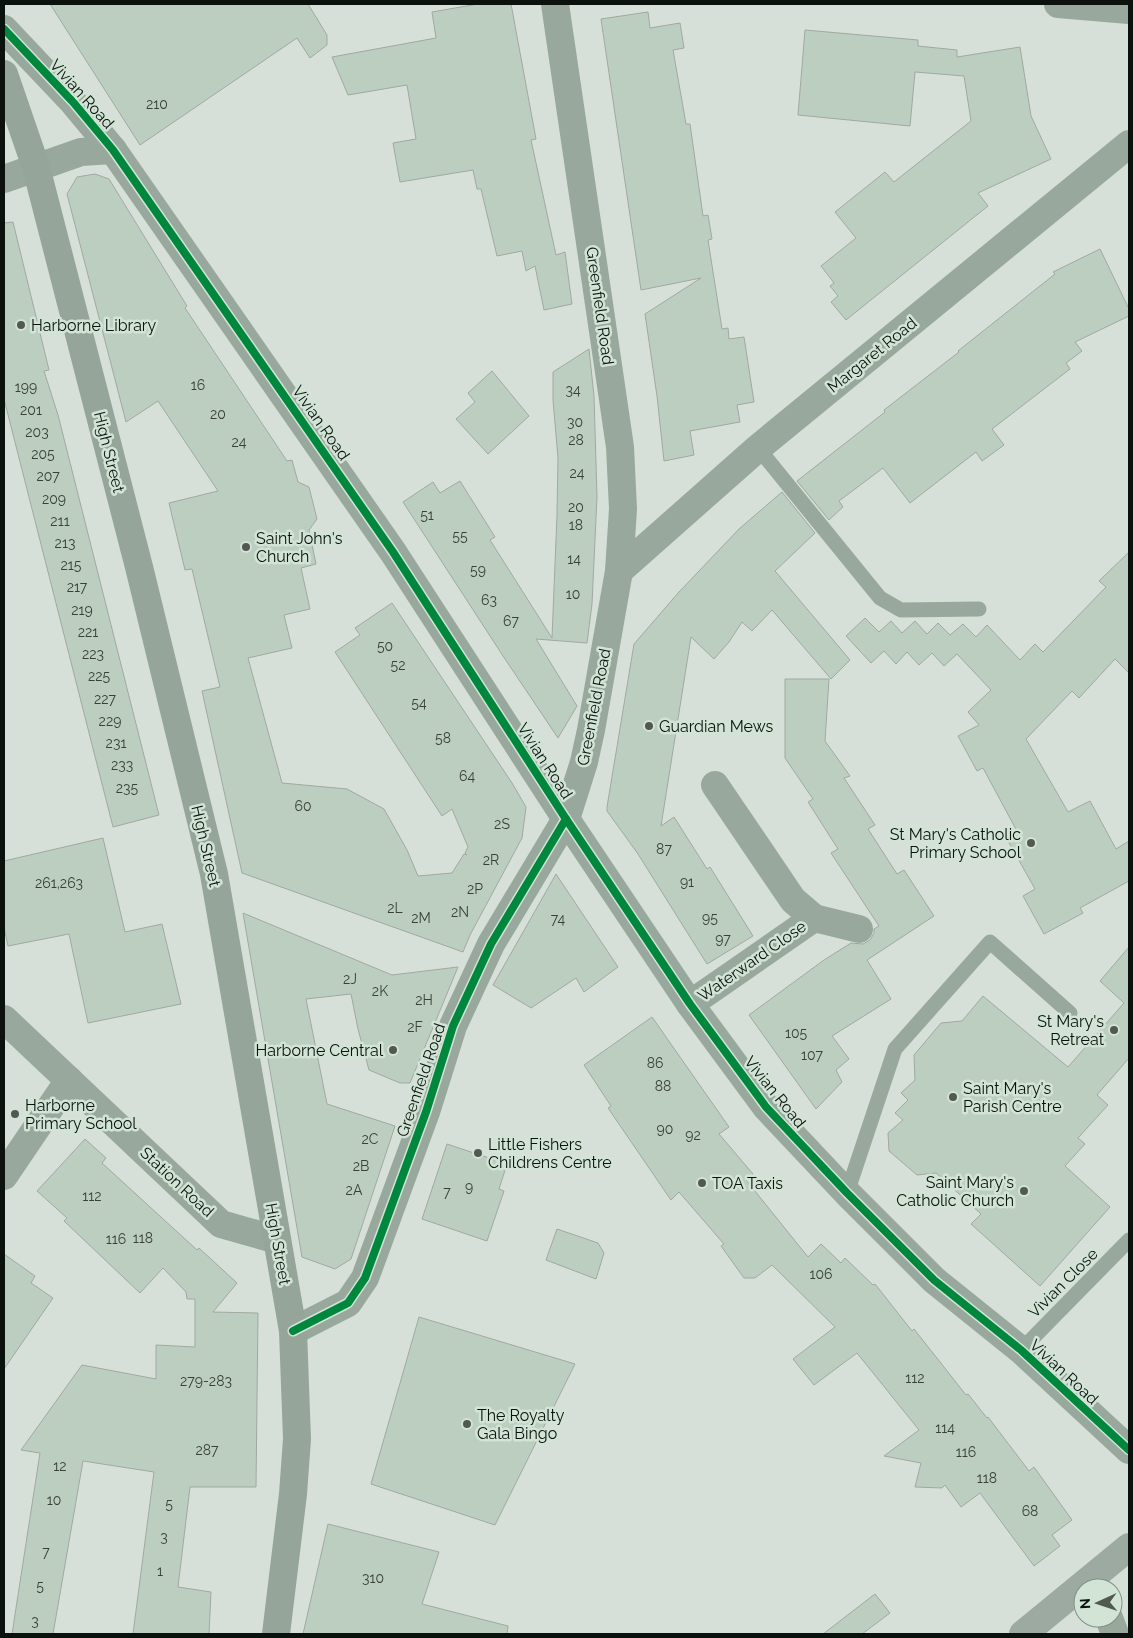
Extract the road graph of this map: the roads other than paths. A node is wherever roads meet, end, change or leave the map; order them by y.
1 (555, 4) edge
2 (1058, 4) edge
3 (1129, 10) edge
4 (4, 29) edge
5 (4, 74) edge
6 (1129, 144) edge
7 (113, 150) junction
8 (36, 167) junction
9 (4, 179) edge
10 (758, 448) junction
11 (619, 571) junction
12 (979, 609) dead end
13 (715, 785) dead end
14 (566, 819) junction
15 (814, 918) junction
16 (859, 929) dead end
17 (690, 1004) junction
18 (1070, 1013) dead end
19 (4, 1019) edge
20 (69, 1080) junction
21 (4, 1176) edge
22 (847, 1193) junction
23 (277, 1240) junction
24 (1129, 1240) edge
25 (293, 1332) junction
26 (1021, 1350) junction
27 (1129, 1450) edge
28 (1129, 1547) edge
29 (1100, 1578) edge
30 (1073, 1599) edge
31 (276, 1634) edge
32 (1023, 1634) edge

1 - 11 street, Greenfield Road
2 - 3 street
4 - 7 street, Vivian Road
5 - 8 main road, High Street
6 - 10 street, Margaret Road
7 - 8 street
7 - 14 street, Vivian Road
8 - 9 street
8 - 23 main road, High Street
10 - 11 street, Margaret Road
10 - 12 lane
11 - 14 street, Greenfield Road
13 - 15 street, Waterward Close
14 - 17 street, Vivian Road
14 - 25 street, Greenfield Road
15 - 16 street, Waterward Close
15 - 17 street, Waterward Close
17 - 22 street, Vivian Road
18 - 22 lane
19 - 20 street, Station Road
20 - 21 street
20 - 23 street, Station Road
22 - 26 street, Vivian Road
23 - 25 main road, High Street
24 - 26 lane, Vivian Close
25 - 31 main road, High Street
26 - 27 street, Vivian Road
28 - 29 main road
30 - 32 main road

